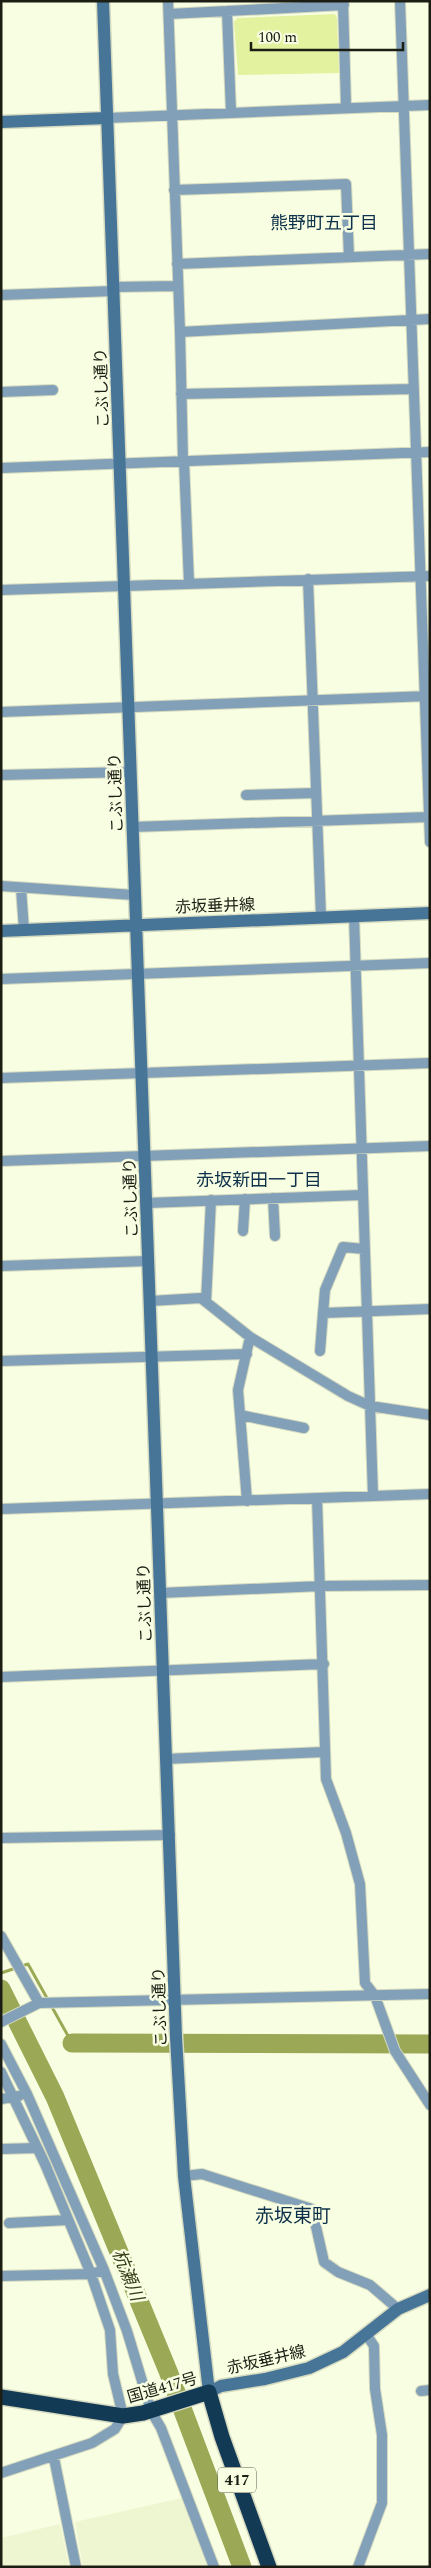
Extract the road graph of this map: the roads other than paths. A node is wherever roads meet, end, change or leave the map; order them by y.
1 (102, 1) edge
2 (168, 1) edge
3 (400, 1) edge
4 (343, 3) edge
5 (227, 11) junction
6 (169, 14) junction
7 (430, 105) edge
8 (346, 106) junction
9 (402, 106) junction
10 (231, 112) junction
11 (172, 114) junction
12 (107, 118) junction
13 (1, 122) edge
14 (174, 190) junction
15 (430, 254) edge
16 (407, 255) junction
17 (349, 257) junction
18 (177, 264) junction
19 (178, 286) junction
20 (114, 289) junction
21 (1, 295) edge
22 (411, 319) junction
23 (430, 319) edge
24 (180, 332) junction
25 (412, 389) junction
26 (53, 390) dead end
27 (1, 392) edge
28 (181, 394) junction
29 (415, 452) junction
30 (430, 452) edge
31 (184, 461) junction
32 (119, 464) junction
33 (1, 468) edge
34 (424, 576) edge
35 (308, 580) junction
36 (189, 583) junction
37 (124, 585) junction
38 (1, 590) edge
39 (427, 696) edge
40 (313, 700) junction
41 (128, 706) junction
42 (1, 712) edge
43 (130, 772) junction
44 (1, 776) edge
45 (316, 793) junction
46 (246, 795) dead end
47 (429, 817) edge
48 (317, 821) junction
49 (132, 827) junction
50 (430, 842) edge
51 (1, 886) edge
52 (21, 888) junction
53 (134, 895) junction
54 (430, 913) edge
55 (354, 916) junction
56 (321, 918) junction
57 (135, 925) junction
58 (24, 930) junction
59 (1, 931) edge
60 (430, 963) edge
61 (355, 966) junction
62 (138, 974) junction
63 (1, 979) edge
64 (430, 1063) edge
65 (358, 1066) junction
66 (142, 1073) junction
67 (1, 1078) edge
68 (430, 1146) edge
69 (361, 1148) junction
70 (145, 1156) junction
71 (1, 1162) edge
72 (362, 1195) junction
73 (272, 1198) junction
74 (245, 1199) junction
75 (211, 1200) junction
76 (147, 1203) junction
77 (243, 1231) dead end
78 (275, 1236) dead end
79 (364, 1249) junction
80 (148, 1261) junction
81 (1, 1266) edge
82 (150, 1301) junction
83 (206, 1302) junction
84 (430, 1309) edge
85 (367, 1311) junction
86 (323, 1313) junction
87 (250, 1337) junction
88 (320, 1351) dead end
89 (246, 1354) junction
90 (152, 1356) junction
91 (1, 1361) edge
92 (370, 1406) junction
93 (240, 1415) junction
94 (430, 1415) edge
95 (304, 1428) dead end
96 (430, 1494) edge
97 (373, 1496) junction
98 (318, 1498) junction
99 (247, 1501) junction
100 (157, 1504) junction
101 (1, 1509) edge
102 (430, 1585) edge
103 (321, 1586) junction
104 (160, 1593) junction
105 (324, 1664) junction
106 (163, 1670) junction
107 (1, 1677) edge
108 (324, 1752) junction
109 (165, 1759) junction
110 (170, 1835) junction
111 (1, 1838) edge
112 (1, 1936) edge
113 (430, 1994) edge
114 (374, 1996) junction
115 (175, 2000) junction
116 (43, 2004) junction
117 (1, 2022) edge
118 (1, 2044) edge
119 (1, 2072) edge
120 (27, 2094) junction
121 (14, 2098) junction
122 (1, 2099) edge
123 (430, 2105) edge
124 (1, 2148) edge
125 (37, 2148) junction
126 (184, 2176) junction
127 (68, 2220) junction
128 (9, 2223) dead end
129 (104, 2270) junction
130 (91, 2274) junction
131 (1, 2276) edge
132 (430, 2295) edge
133 (398, 2308) junction
134 (366, 2334) junction
135 (210, 2392) junction
136 (2, 2394) edge
137 (151, 2411) junction
138 (123, 2416) junction
139 (54, 2458) junction
140 (1, 2473) edge
141 (76, 2567) edge
142 (214, 2567) edge
143 (269, 2567) edge
144 (358, 2567) edge

1 - 12 street, こぶし通り
2 - 6 street
3 - 9 street
4 - 5 street
4 - 8 street
5 - 6 street
5 - 10 street
6 - 11 street
7 - 9 street
8 - 9 street
8 - 10 street
9 - 16 street
10 - 11 street
11 - 12 street
11 - 14 street
12 - 13 street
12 - 20 street, こぶし通り
14 - 17 street
14 - 18 street
15 - 16 street
16 - 17 street
16 - 22 street
17 - 18 street
18 - 19 street
19 - 20 street
19 - 24 street
20 - 21 street
20 - 32 street, こぶし通り
22 - 23 street
22 - 24 street
22 - 25 street
24 - 28 street
25 - 28 street
25 - 29 street
26 - 27 street
28 - 31 street
29 - 30 street
29 - 31 street
29 - 34 street
31 - 32 street
31 - 36 street
32 - 33 street
32 - 37 street, こぶし通り
34 - 35 street
34 - 39 street
35 - 36 street
35 - 40 street
36 - 37 street
37 - 38 street
37 - 41 street, こぶし通り
39 - 40 street
39 - 47 street
40 - 41 street
40 - 45 street
41 - 42 street
41 - 43 street, こぶし通り
43 - 44 street
43 - 49 street, こぶし通り
45 - 46 street
45 - 48 street
47 - 48 street
47 - 50 street
48 - 49 street
48 - 56 street
49 - 53 street, こぶし通り
51 - 52 street
52 - 53 street
52 - 58 street
53 - 57 street, こぶし通り
54 - 55 street, 赤坂垂井線
55 - 56 street, 赤坂垂井線
55 - 61 street
56 - 57 street, 赤坂垂井線
57 - 58 street, 赤坂垂井線
57 - 62 street, こぶし通り
58 - 59 street, 赤坂垂井線
60 - 61 street
61 - 62 street
61 - 65 street
62 - 63 street
62 - 66 street, こぶし通り
64 - 65 street
65 - 66 street
65 - 69 street
66 - 67 street
66 - 70 street, こぶし通り
68 - 69 street
69 - 70 street
69 - 72 street
70 - 71 street
70 - 76 street, こぶし通り
72 - 73 street
72 - 79 street
73 - 74 street
73 - 78 street
74 - 75 street
74 - 77 street
75 - 76 street
75 - 83 street
76 - 80 street, こぶし通り
79 - 85 street
79 - 86 street
80 - 81 street
80 - 82 street, こぶし通り
82 - 83 street
82 - 90 street, こぶし通り
83 - 87 street
84 - 85 street
85 - 86 street
85 - 92 street
86 - 88 street
87 - 89 street
87 - 92 street
89 - 90 street
89 - 93 street
90 - 91 street
90 - 100 street, こぶし通り
92 - 94 street
92 - 97 street
93 - 95 street
93 - 99 street
96 - 97 street
97 - 98 street
98 - 99 street
98 - 103 street
99 - 100 street
100 - 101 street
100 - 104 street, こぶし通り
102 - 103 street
103 - 104 street
103 - 105 street
104 - 106 street, こぶし通り
105 - 106 street
105 - 108 street
106 - 107 street
106 - 109 street, こぶし通り
108 - 109 street
108 - 114 street
109 - 110 street, こぶし通り
110 - 111 street
110 - 115 street, こぶし通り
112 - 116 street
113 - 114 street
114 - 115 street
114 - 123 street
115 - 116 street
115 - 126 street, こぶし通り
116 - 117 street
118 - 120 street
119 - 121 street
120 - 121 street
120 - 129 street
121 - 122 street
121 - 125 street
124 - 125 street
125 - 127 street
126 - 133 street
126 - 135 street, こぶし通り
127 - 128 street
127 - 130 street
129 - 130 street
129 - 137 street
130 - 131 street
130 - 138 street
132 - 133 street, 赤坂垂井線
133 - 134 street, 赤坂垂井線
134 - 135 street, 赤坂垂井線
134 - 144 street
135 - 137 highway, 国道417号
135 - 143 highway, 国道417号 / 417
136 - 138 highway, 国道417号
137 - 138 highway, 国道417号
137 - 142 street
138 - 139 street
139 - 140 street
139 - 141 street

